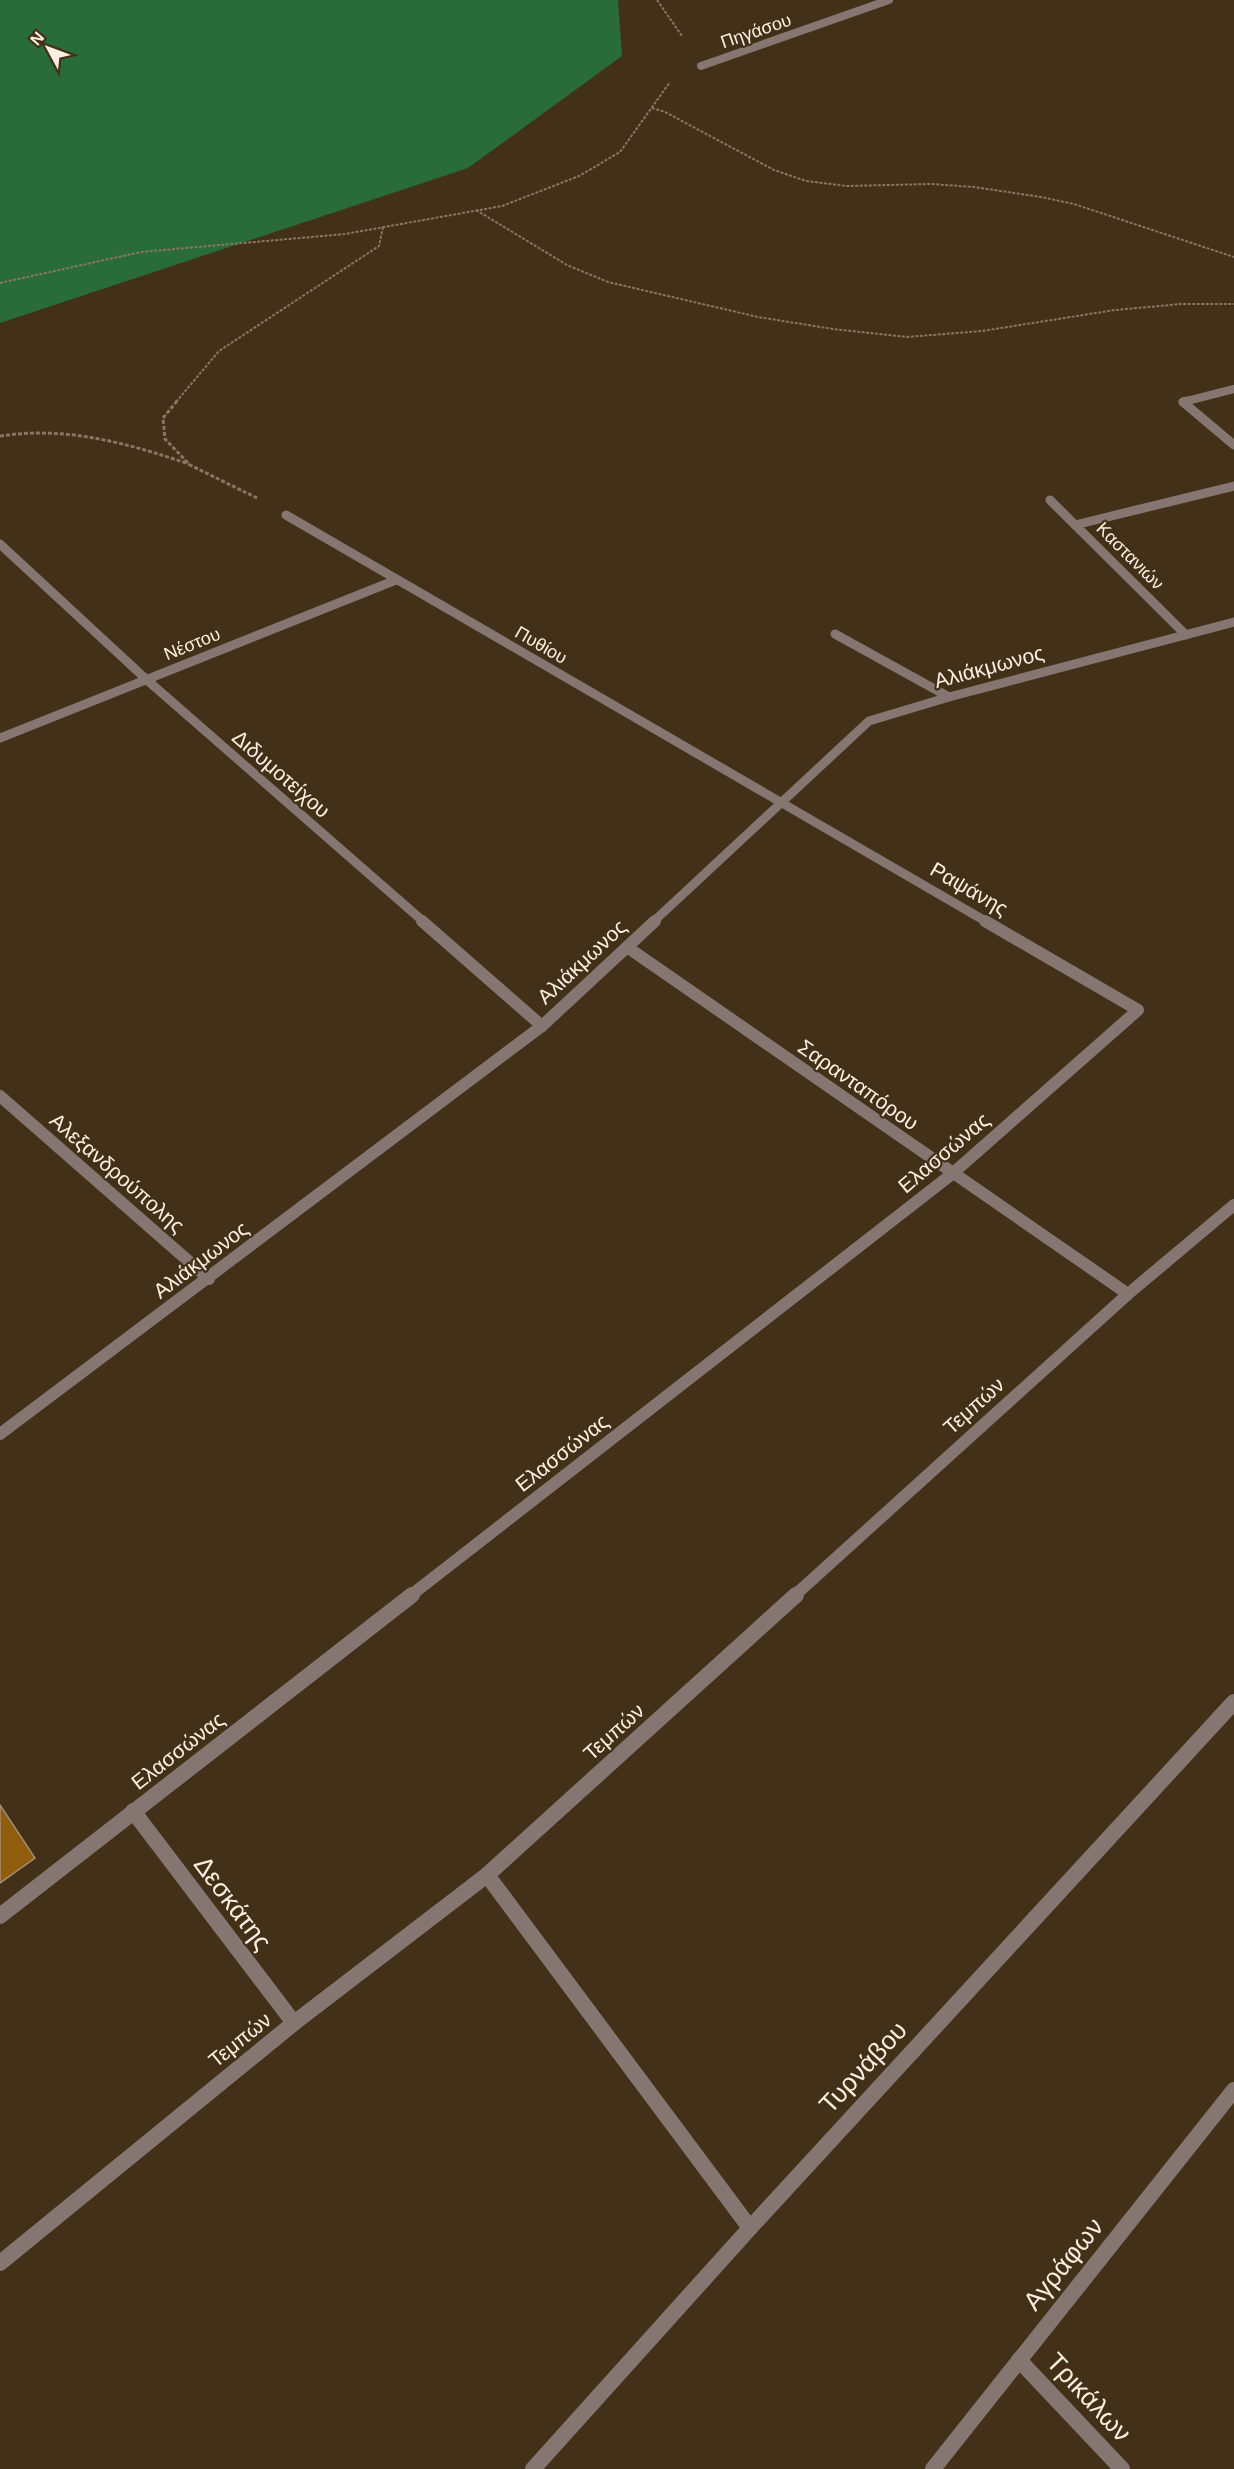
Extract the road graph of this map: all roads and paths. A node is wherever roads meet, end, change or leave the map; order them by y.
1 (889, 0) edge
2 (701, 66) joint
3 (652, 108) junction
4 (476, 210) junction
5 (383, 227) junction
6 (1234, 257) edge
7 (0, 283) edge
8 (1234, 304) edge
9 (1234, 389) edge
10 (0, 436) edge
11 (1234, 445) edge
12 (190, 465) junction
13 (1234, 486) edge
14 (1050, 500) dead end
15 (286, 515) joint
16 (1075, 525) junction
17 (0, 544) edge
18 (396, 580) junction
19 (1234, 622) edge
20 (835, 634) dead end
21 (1186, 636) junction
22 (147, 680) junction
23 (949, 697) junction
24 (0, 738) edge
25 (781, 803) junction
26 (627, 947) junction
27 (1138, 1010) joint
28 (542, 1026) junction
29 (0, 1096) edge
30 (952, 1174) junction
31 (1234, 1205) edge
32 (208, 1279) junction
33 (1128, 1294) junction
34 (0, 1434) edge
35 (1234, 1702) edge
36 (133, 1811) junction
37 (487, 1875) junction
38 (0, 1916) edge
39 (294, 2023) junction
40 (1234, 2090) edge
41 (750, 2228) junction
42 (0, 2263) edge
43 (1019, 2360) junction
44 (533, 2469) edge
45 (933, 2469) edge
46 (1122, 2469) edge

1 - 2 street, Πηγάσου
2 - 3 path
3 - 4 path
3 - 6 path
4 - 5 path
4 - 8 path
5 - 7 path
5 - 12 path
9 - 11 street
10 - 12 path
12 - 15 path
13 - 16 street
14 - 16 street, Καστανιών
15 - 18 street, Πυθίου
16 - 21 street, Καστανιών
17 - 22 street, Διδυμοτείχου
18 - 22 street, Νέστου
18 - 25 street, Πυθίου
19 - 21 street, Αλιάκμωνος
20 - 23 street
21 - 23 street, Αλιάκμωνος
22 - 24 street, Νέστου
22 - 28 street, Διδυμοτείχου
23 - 25 street, Αλιάκμωνος
25 - 26 street, Αλιάκμωνος
25 - 27 street, Ραψάνης
26 - 28 street, Αλιάκμωνος
26 - 30 street, Σαρανταπόρου
27 - 30 street, Ελασσώνας
28 - 32 street, Αλιάκμωνος
29 - 32 street, Αλεξανδρούπολης
30 - 33 street, Σαρανταπόρου
30 - 36 street, Ελασσώνας
31 - 33 street, Τεμπών
32 - 34 street, Αλιάκμωνος
33 - 37 street, Τεμπών
35 - 41 street, Τυρνάβου
36 - 38 street, Ελασσώνας
36 - 39 street, Δεσκάτης
37 - 39 street, Τεμπών
37 - 41 street
39 - 42 street, Τεμπών
40 - 43 street, Αγράφων
41 - 44 street, Τυρνάβου
43 - 45 street, Αγράφων
43 - 46 street, Τρικάλων

